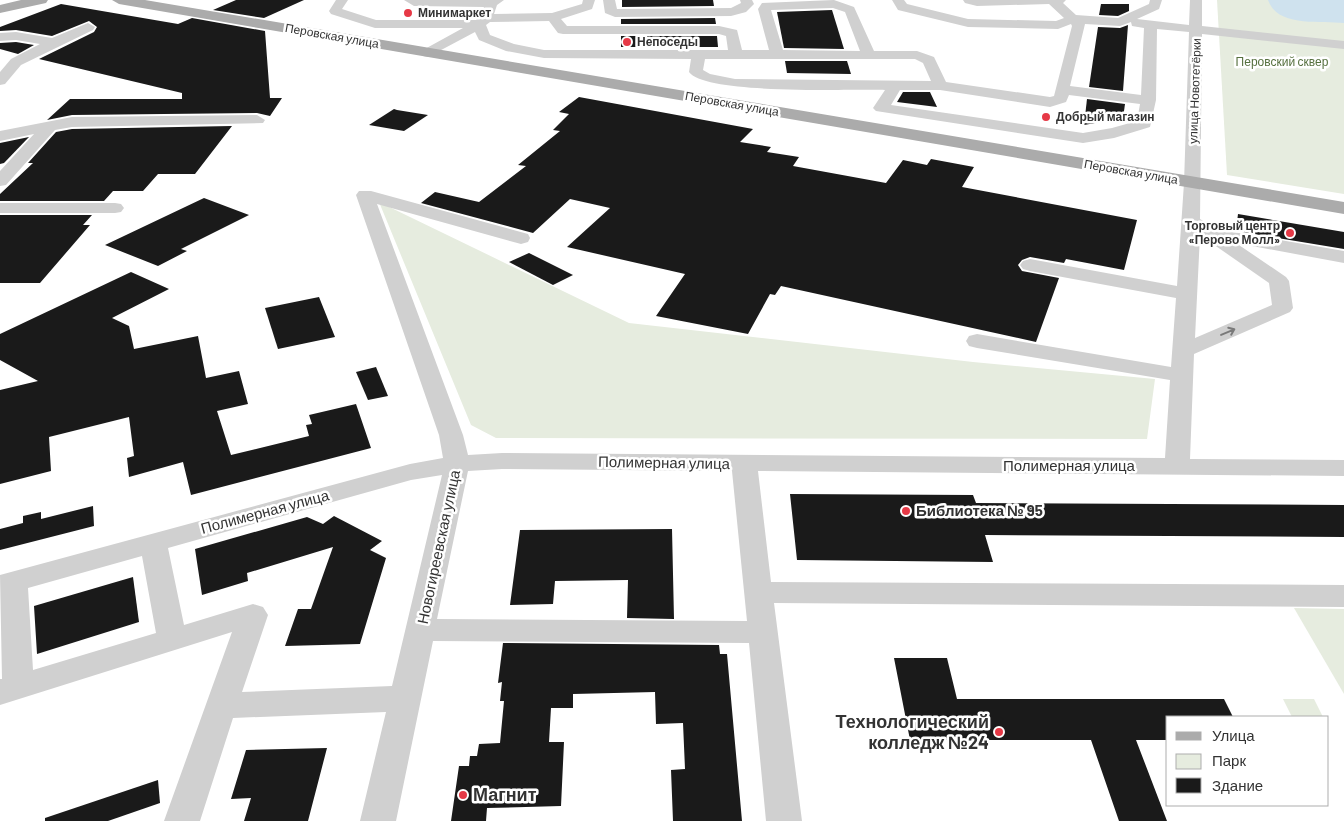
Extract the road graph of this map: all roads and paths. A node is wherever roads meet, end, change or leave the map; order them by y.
1 (119, 0) edge
2 (342, 0) edge
3 (410, 0) edge
4 (746, 0) edge
5 (898, 0) edge
6 (969, 0) edge
7 (1156, 0) edge
8 (1196, 0) edge
9 (494, 1) edge
10 (1057, 1) edge
11 (31, 2) edge
12 (588, 3) edge
13 (608, 3) edge
14 (0, 11) edge
15 (553, 17) junction
16 (1072, 19) junction
17 (483, 21) junction
18 (1120, 22) junction
19 (1151, 25) junction
20 (88, 27) dead end
21 (1197, 30) junction
22 (0, 37) edge
23 (54, 42) junction
24 (1344, 44) edge
25 (776, 52) junction
26 (868, 52) junction
27 (428, 53) junction
28 (699, 54) junction
29 (736, 54) junction
30 (0, 81) edge
31 (895, 86) junction
32 (940, 86) junction
33 (1062, 90) junction
34 (1148, 100) junction
35 (881, 108) junction
36 (257, 120) dead end
37 (50, 126) junction
38 (867, 127) junction
39 (0, 136) edge
40 (6, 168) edge
41 (0, 180) edge
42 (1193, 183) junction
43 (0, 208) edge
44 (115, 208) dead end
45 (1344, 208) edge
46 (1190, 220) junction
47 (1208, 232) junction
48 (521, 238) dead end
49 (1344, 257) edge
50 (1030, 265) dead end
51 (1186, 294) junction
52 (978, 341) dead end
53 (1183, 351) junction
54 (1182, 375) junction
55 (744, 463) junction
56 (457, 464) junction
57 (1177, 466) junction
58 (1344, 468) edge
59 (153, 542) junction
60 (6, 583) edge
61 (759, 592) junction
62 (1344, 596) edge
63 (420, 630) junction
64 (763, 632) junction
65 (172, 640) junction
66 (9, 690) edge
67 (405, 698) junction
68 (222, 706) junction
69 (182, 821) edge
70 (378, 821) edge
71 (784, 821) edge

1 - 27 main road, Перовская улица
2 - 17 street
3 - 9 street
4 - 13 street
5 - 16 street
6 - 10 street
7 - 18 street
8 - 21 street, улица Новотетёрки
9 - 17 street
10 - 16 street
11 - 14 main road
12 - 13 street
12 - 15 street
15 - 17 street
15 - 29 street
16 - 18 street
16 - 33 street
17 - 27 street
17 - 28 street
18 - 19 street
19 - 21 street
19 - 34 street
20 - 23 street
21 - 24 street
21 - 42 street, улица Новотетёрки
22 - 23 street
23 - 30 street
25 - 26 street
25 - 26 street
25 - 29 street
26 - 32 street
27 - 38 main road, Перовская улица
28 - 29 street
28 - 31 street
31 - 32 street
31 - 35 street
32 - 33 street
33 - 34 street
34 - 35 street
35 - 38 street
36 - 37 street
37 - 39 street
37 - 40 street
38 - 42 main road, Перовская улица
40 - 41 street
42 - 45 main road, Перовская улица
42 - 46 street, улица Новотетёрки
43 - 44 street
46 - 47 street
46 - 51 street, улица Новотетёрки
47 - 49 street
53 -> 47 street
48 - 56 street, Новогиреевская улица
50 - 51 street
51 - 53 street, улица Новотетёрки
52 - 54 street
53 - 54 street, улица Новотетёрки
54 - 57 street, улица Новотетёрки
55 - 56 street, Полимерная улица
55 - 57 street, Полимерная улица
55 - 61 street
56 - 59 street, Полимерная улица
56 - 63 street, Новогиреевская улица
57 - 58 street, Полимерная улица
59 - 60 street, Полимерная улица
59 - 65 street
60 - 66 street
61 - 62 street
61 - 64 street
63 - 64 street
63 - 67 street, Новогиреевская улица
64 - 71 street
65 - 66 street
65 - 68 street
67 - 68 street
67 - 70 street, Новогиреевская улица
68 - 69 street

